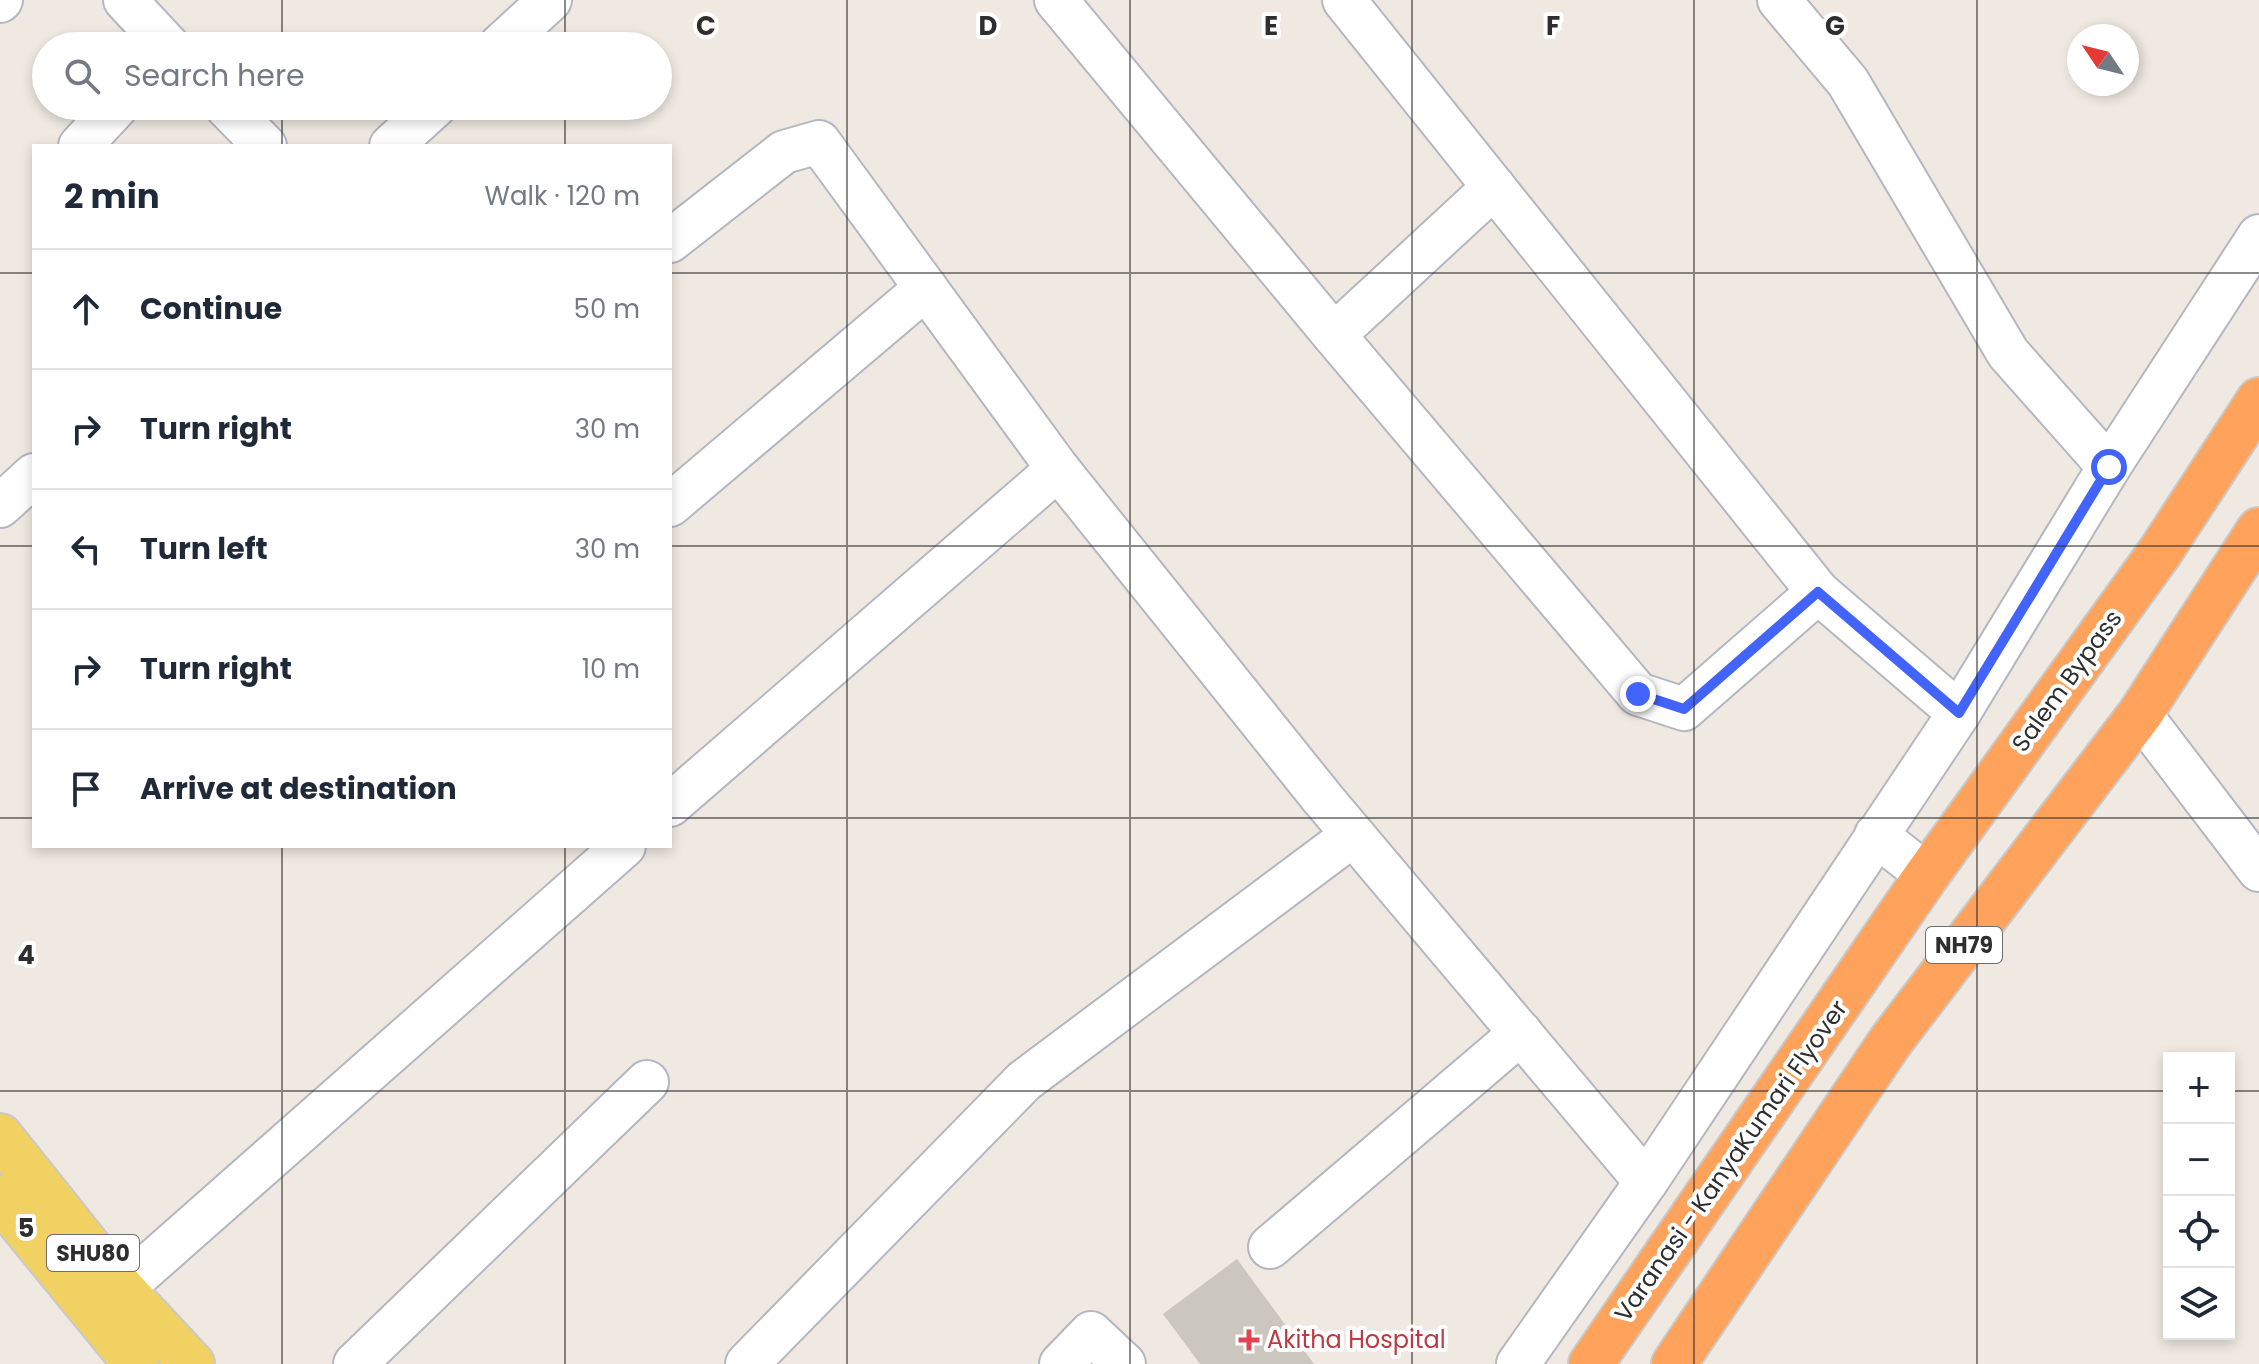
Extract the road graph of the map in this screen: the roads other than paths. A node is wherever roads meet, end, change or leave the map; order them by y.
1 (125, 0) edge
2 (550, 0) edge
3 (1056, 0) edge
4 (1344, 0) edge
5 (1779, 0) edge
6 (155, 32) edge
7 (515, 32) edge
8 (104, 120) edge
9 (240, 120) edge
10 (420, 120) edge
11 (82, 144) edge
12 (263, 144) edge
13 (393, 144) edge
14 (1494, 187) junction
15 (2259, 236) edge
16 (672, 239) edge
17 (926, 288) junction
18 (1334, 335) junction
19 (2259, 400) edge
20 (2109, 467) junction
21 (1058, 469) junction
22 (32, 477) edge
23 (672, 503) edge
24 (0, 506) edge
25 (2259, 530) edge
26 (1818, 592) junction
27 (1959, 713) junction
28 (2140, 714) junction
29 (672, 803) edge
30 (1353, 835) junction
31 (1876, 835) junction
32 (622, 848) edge
33 (2259, 870) edge
34 (1927, 875) junction
35 (1870, 958) joint
36 (1521, 1033) junction
37 (647, 1082) dead end
38 (0, 1136) edge
39 (1646, 1182) junction
40 (0, 1198) edge
41 (1270, 1247) dead end
42 (122, 1289) junction
43 (129, 1362) edge
44 (192, 1364) edge
45 (355, 1364) edge
46 (747, 1364) edge
47 (1061, 1364) edge
48 (1124, 1364) edge
49 (1518, 1364) edge
50 (1591, 1364) edge
51 (1674, 1364) edge

1 - 6 street
2 - 7 street
3 - 18 street
4 - 14 street
5 - 20 street
8 - 11 street
9 - 12 street
10 - 13 street
14 - 18 street
14 - 26 street
15 - 20 street
16 - 17 street
17 - 21 street
17 - 23 street
18 - 26 street
19 - 34 highway, Salem Bypass / NH79
20 - 27 street
21 - 29 street
21 - 30 street
22 - 24 street
25 - 28 highway, NH79
26 - 27 street
27 - 31 street
28 - 33 street
28 - 51 highway, NH79
30 - 36 street
30 - 46 street
31 - 34 street
31 - 39 street
32 - 42 street
34 - 35 highway, Salem Bypass / NH79
35 - 50 highway, Varanasi - KanyaKumari Flyover / NH79
36 - 39 street
36 - 41 street
37 - 45 street
38 - 42 main road, SHU80
39 - 49 street
40 - 43 main road
42 - 44 main road, SHU80
47 - 48 street

